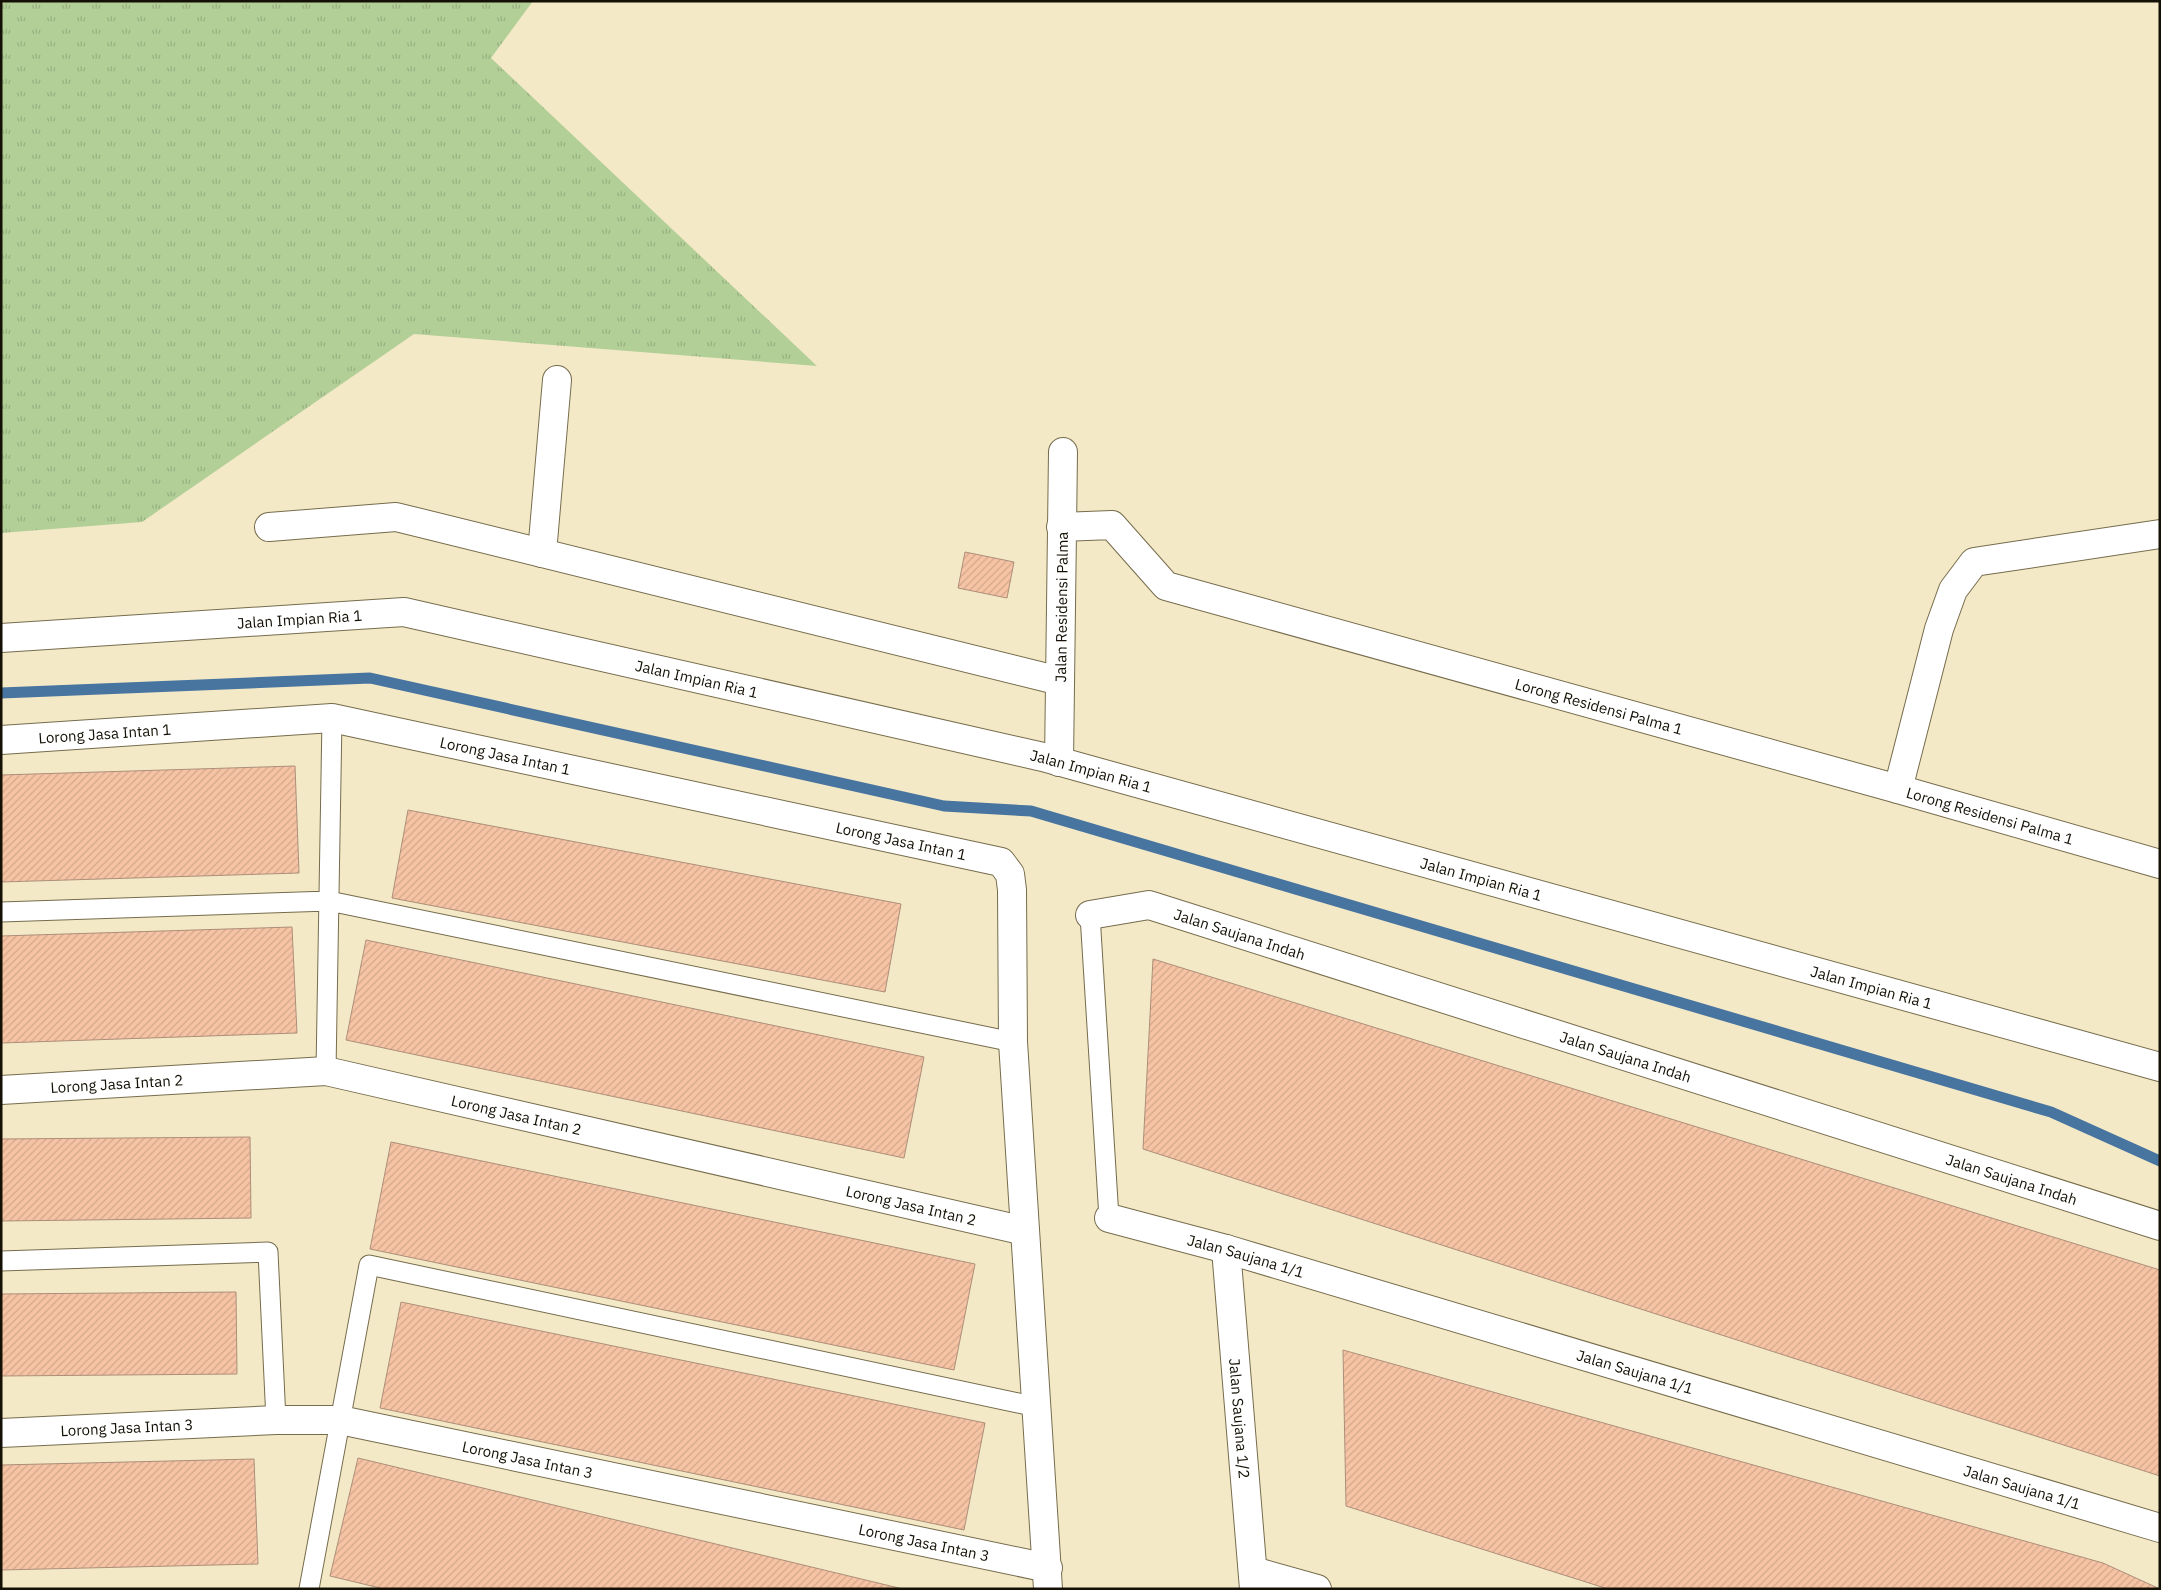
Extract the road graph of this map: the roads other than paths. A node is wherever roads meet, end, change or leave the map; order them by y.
1 (558, 380) dead end
2 (1062, 452) dead end
3 (269, 527) dead end
4 (1061, 527) junction
5 (2160, 534) edge
6 (542, 553) junction
7 (1, 638) edge
8 (1060, 680) junction
9 (332, 718) junction
10 (1, 740) edge
11 (1059, 762) junction
12 (1898, 789) junction
13 (2160, 864) edge
14 (329, 901) junction
15 (1, 912) edge
16 (1090, 915) joint
17 (1013, 1042) junction
18 (2160, 1068) edge
19 (326, 1071) junction
20 (1, 1090) edge
21 (1109, 1218) joint
22 (2160, 1226) edge
23 (1025, 1231) junction
24 (1226, 1249) junction
25 (1, 1261) edge
26 (1037, 1407) junction
27 (276, 1420) junction
28 (340, 1420) junction
29 (1, 1434) edge
30 (2160, 1528) edge
31 (1048, 1578) edge
32 (1253, 1580) edge
33 (309, 1589) edge
34 (1317, 1589) edge

1 - 6 street
2 - 4 street, Jalan Residensi Palma
3 - 6 street
4 - 8 street, Jalan Residensi Palma
4 - 12 street, Lorong Residensi Palma 1
5 - 12 street
6 - 8 street
7 - 11 street, Jalan Impian Ria 1
8 - 11 street, Jalan Residensi Palma
9 - 10 street, Lorong Jasa Intan 1
9 - 14 lane
9 - 17 street, Lorong Jasa Intan 1
11 - 18 street, Jalan Impian Ria 1
12 - 13 street, Lorong Residensi Palma 1
14 - 15 lane
14 - 17 lane
14 - 19 lane
16 - 21 lane
16 - 22 street, Jalan Saujana Indah
17 - 23 street
19 - 20 street, Lorong Jasa Intan 2
19 - 23 street, Lorong Jasa Intan 2
21 - 24 street, Jalan Saujana 1/1
23 - 26 street
24 - 30 street, Jalan Saujana 1/1
24 - 32 street, Jalan Saujana 1/2
25 - 27 lane
26 - 28 lane
26 - 31 street
27 - 28 street, Lorong Jasa Intan 3
27 - 29 street, Lorong Jasa Intan 3
28 - 31 street, Lorong Jasa Intan 3
28 - 33 lane
32 - 34 street

